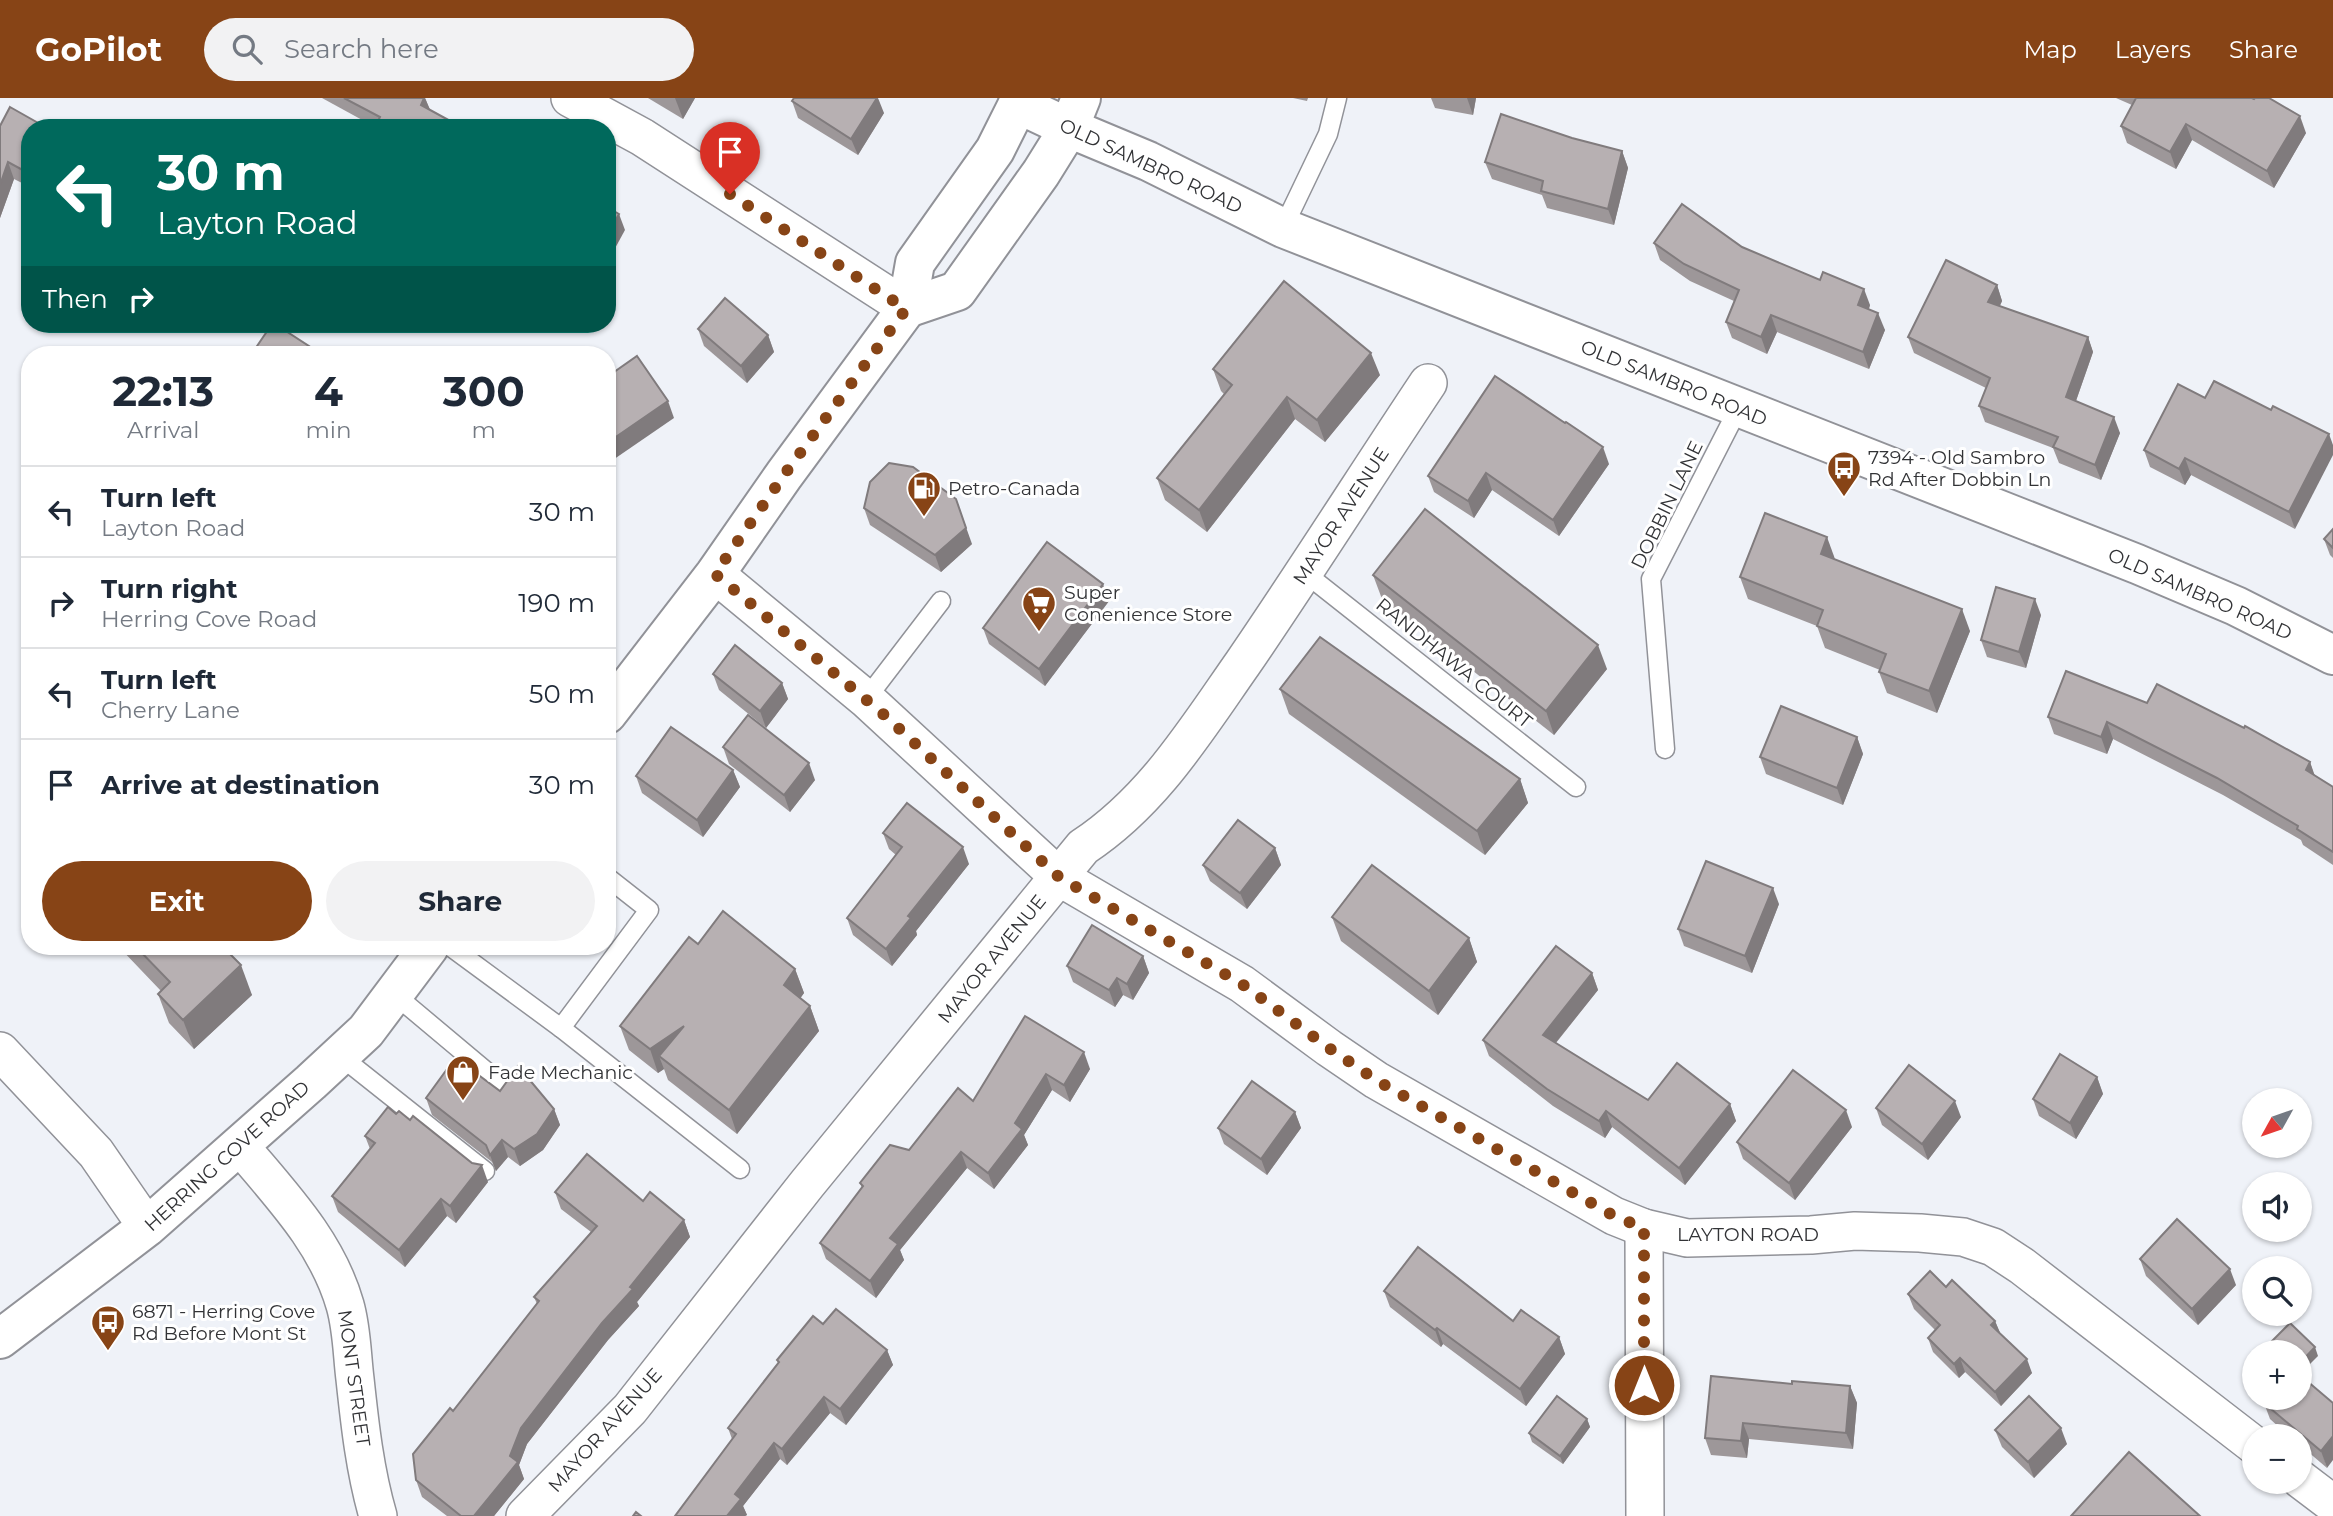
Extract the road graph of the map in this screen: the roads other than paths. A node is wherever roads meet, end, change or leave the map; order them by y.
1 (570, 98) edge
2 (1337, 98) edge
3 (1020, 101) edge
4 (1075, 113) edge
5 (609, 119) edge
6 (616, 123) edge
7 (1283, 228) junction
8 (906, 309) junction
9 (1428, 383) dead end
10 (1738, 409) junction
11 (1305, 573) junction
12 (715, 574) junction
13 (941, 601) dead end
14 (2333, 655) edge
15 (866, 699) junction
16 (616, 702) edge
17 (1665, 749) dead end
18 (1576, 787) dead end
19 (1059, 877) junction
20 (616, 884) edge
21 (616, 954) edge
22 (423, 955) edge
23 (462, 955) edge
24 (615, 955) edge
25 (394, 994) junction
26 (561, 1028) junction
27 (0, 1051) edge
28 (339, 1055) junction
29 (505, 1087) edge
30 (240, 1146) junction
31 (740, 1169) dead end
32 (485, 1171) dead end
33 (147, 1227) junction
34 (1644, 1228) junction
35 (0, 1339) edge
36 (2242, 1436) edge
37 (2312, 1488) edge
38 (2333, 1504) edge
39 (378, 1516) edge
40 (525, 1516) edge
41 (1645, 1516) edge

1 - 5 street
2 - 7 lane
3 - 4 main road, OLD SAMBRO ROAD
3 - 8 main road
4 - 7 main road, OLD SAMBRO ROAD
4 - 8 main road
6 - 8 street
7 - 10 main road, OLD SAMBRO ROAD
8 - 12 main road
9 - 11 street, MAYOR AVENUE
10 - 14 main road, OLD SAMBRO ROAD
10 - 17 lane, DOBBIN LANE
11 - 18 lane, RANDHAWA COURT
11 - 19 street, MAYOR AVENUE
12 - 15 street, LAYTON ROAD
12 - 16 main road
13 - 15 lane
15 - 19 street, LAYTON ROAD
19 - 34 street, LAYTON ROAD
19 - 40 street, MAYOR AVENUE
20 - 21 lane
22 - 25 main road, HERRING COVE ROAD
23 - 26 lane
24 - 26 lane
25 - 28 main road, HERRING COVE ROAD
25 - 29 lane
26 - 31 lane
27 - 33 street
28 - 30 main road, HERRING COVE ROAD
28 - 32 lane
30 - 33 main road, HERRING COVE ROAD
30 - 39 street, MONT STREET
33 - 35 main road, HERRING COVE ROAD
34 - 36 street, LAYTON ROAD
34 - 41 street
37 - 38 street

